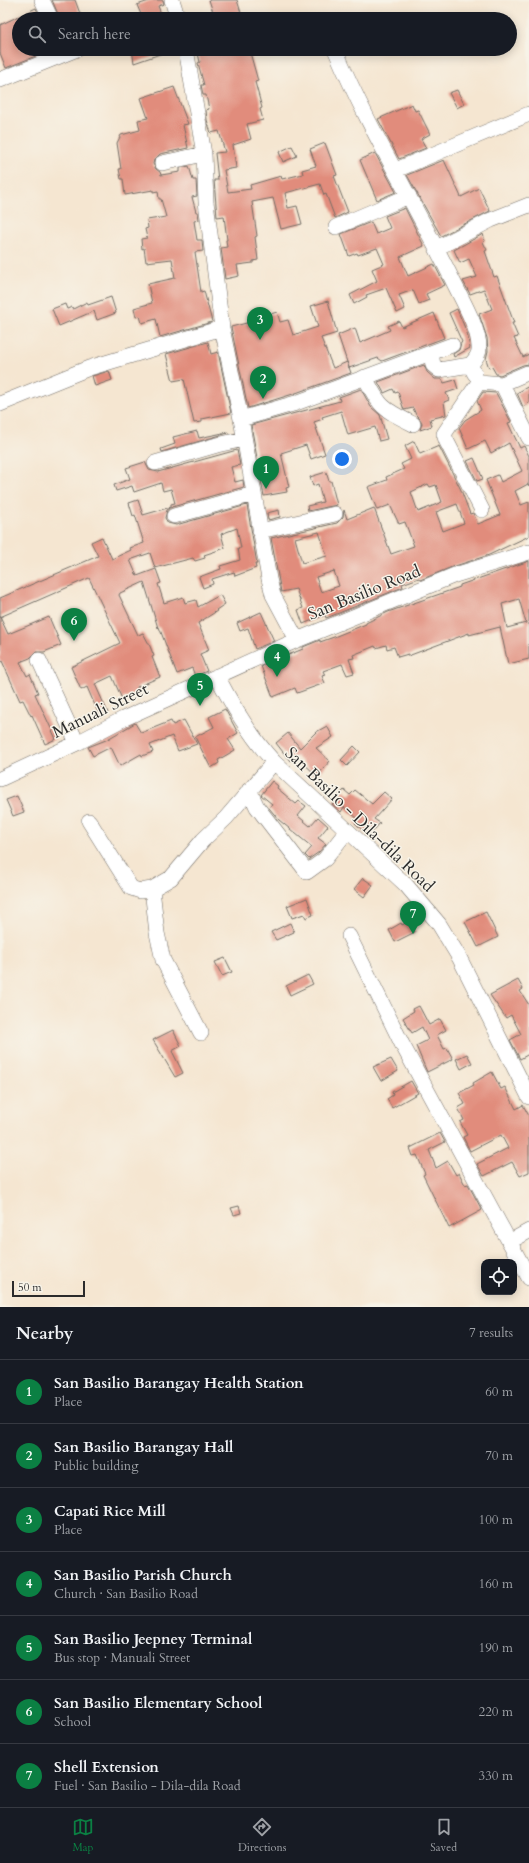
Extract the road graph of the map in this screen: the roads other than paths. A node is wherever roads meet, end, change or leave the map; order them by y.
1 (42, 0) edge
2 (172, 0) edge
3 (48, 12) edge
4 (176, 12) edge
5 (55, 56) edge
6 (187, 56) edge
7 (338, 56) edge
8 (0, 80) edge
9 (529, 114) edge
10 (204, 154) junction
11 (162, 162) dead end
12 (396, 170) junction
13 (409, 196) junction
14 (529, 205) edge
15 (336, 226) dead end
16 (436, 248) junction
17 (222, 328) junction
18 (452, 345) dead end
19 (431, 353) junction
20 (470, 365) junction
21 (527, 373) dead end
22 (365, 377) junction
23 (479, 382) junction
24 (502, 384) junction
25 (0, 404) edge
26 (241, 419) junction
27 (413, 424) dead end
28 (529, 438) edge
29 (244, 439) junction
30 (155, 463) dead end
31 (254, 494) junction
32 (482, 510) dead end
33 (335, 514) dead end
34 (174, 516) dead end
35 (260, 531) junction
36 (529, 552) edge
37 (297, 640) junction
38 (39, 660) dead end
39 (217, 676) junction
40 (77, 743) junction
41 (274, 762) junction
42 (0, 779) edge
43 (249, 790) junction
44 (89, 821) dead end
45 (347, 831) junction
46 (152, 889) junction
47 (349, 936) dead end
48 (201, 1033) dead end
49 (529, 1097) edge
50 (529, 1231) edge
51 (510, 1242) junction
52 (529, 1278) edge

1 - 3 street
2 - 4 street
5 - 8 street
6 - 10 street
7 - 12 street
9 - 12 street
10 - 11 street
10 - 17 street
12 - 13 street
13 - 15 street
13 - 16 street
14 - 16 street
16 - 20 street
17 - 25 street
17 - 26 street
18 - 19 street
19 - 20 street
19 - 22 street
20 - 23 street
21 - 24 street
22 - 26 street
22 - 27 street
23 - 24 street
23 - 32 street
24 - 28 street
26 - 29 street
29 - 30 street
29 - 31 street
31 - 34 street
31 - 35 street
33 - 35 street
35 - 37 street
36 - 37 street, San Basilio Road
37 - 39 street, San Basilio Road
38 - 40 street
39 - 40 street, Manuali Street
39 - 41 street, San Basilio - Dila-dila Road
40 - 42 street, Manuali Street
41 - 43 street
41 - 45 street, San Basilio - Dila-dila Road
43 - 45 street
43 - 46 street
44 - 46 street
45 - 49 street, San Basilio - Dila-dila Road
46 - 48 street
47 - 51 street
50 - 51 street
51 - 52 street

